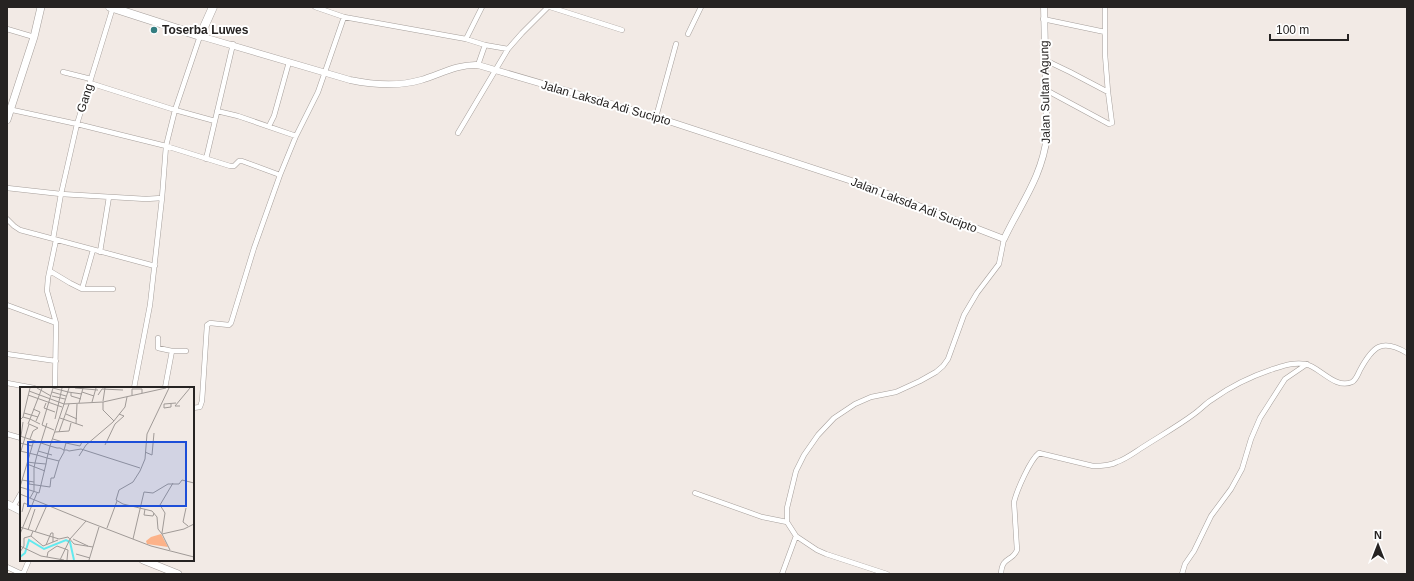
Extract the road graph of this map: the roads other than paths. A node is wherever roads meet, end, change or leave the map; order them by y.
1 (42, 7) edge
2 (112, 7) edge
3 (213, 7) edge
4 (315, 7) edge
5 (482, 7) edge
6 (549, 7) edge
7 (701, 7) edge
8 (1044, 7) edge
9 (1105, 7) edge
10 (344, 17) junction
11 (1043, 19) junction
12 (7, 29) edge
13 (622, 30) dead end
14 (1105, 32) junction
15 (688, 34) dead end
16 (200, 36) junction
17 (34, 37) junction
18 (466, 40) junction
19 (232, 44) junction
20 (676, 44) dead end
21 (485, 45) junction
22 (508, 49) junction
23 (1044, 60) junction
24 (289, 62) junction
25 (478, 65) junction
26 (495, 70) junction
27 (63, 72) dead end
28 (325, 72) junction
29 (90, 81) junction
30 (1046, 90) junction
31 (1108, 92) junction
32 (9, 110) edge
33 (176, 110) junction
34 (217, 111) junction
35 (656, 117) junction
36 (7, 120) edge
37 (215, 121) junction
38 (77, 124) junction
39 (270, 126) junction
40 (458, 133) dead end
41 (296, 136) junction
42 (166, 146) junction
43 (206, 159) junction
44 (280, 175) junction
45 (7, 188) edge
46 (61, 194) junction
47 (109, 197) junction
48 (162, 198) junction
49 (7, 219) edge
50 (1004, 239) junction
51 (54, 240) junction
52 (93, 250) junction
53 (100, 252) junction
54 (154, 266) junction
55 (50, 271) junction
56 (82, 289) junction
57 (113, 289) dead end
58 (7, 305) edge
59 (56, 322) junction
60 (158, 338) dead end
61 (172, 350) junction
62 (186, 352) dead end
63 (1407, 353) edge
64 (7, 354) edge
65 (56, 361) junction
66 (1307, 364) junction
67 (7, 383) edge
68 (29, 387) edge
69 (55, 387) edge
70 (134, 387) edge
71 (165, 387) edge
72 (194, 408) edge
73 (7, 434) edge
74 (20, 438) edge
75 (20, 494) edge
76 (695, 494) dead end
77 (10, 506) edge
78 (20, 511) edge
79 (787, 522) junction
80 (796, 536) junction
81 (28, 561) edge
82 (145, 561) edge
83 (7, 567) edge
84 (166, 572) edge
85 (22, 574) edge
86 (178, 574) edge
87 (782, 574) edge
88 (887, 574) edge
89 (1001, 574) edge
90 (1182, 574) edge

1 - 17 main road
2 - 16 highway
2 - 29 street, Gang
3 - 16 highway
4 - 10 street
5 - 18 street
6 - 13 street
6 - 22 street
7 - 15 street
8 - 11 street, Jalan Sultan Agung
9 - 14 street
10 - 18 street
10 - 28 street
11 - 14 street
11 - 23 street, Jalan Sultan Agung
12 - 17 street
14 - 31 street
16 - 19 street, Jalan Laksda Adi Sucipto
16 - 33 street
17 - 32 main road
18 - 21 street
19 - 24 street, Jalan Laksda Adi Sucipto
19 - 34 street
20 - 35 street
21 - 22 street
21 - 25 street
22 - 26 street
23 - 30 street, Jalan Sultan Agung
23 - 31 street
24 - 28 street, Jalan Laksda Adi Sucipto
24 - 39 street
25 - 26 street, Jalan Laksda Adi Sucipto
25 - 28 street, Jalan Laksda Adi Sucipto
26 - 35 street, Jalan Laksda Adi Sucipto
26 - 40 street
27 - 29 street
28 - 41 street
29 - 33 street
29 - 38 street, Gang
30 - 31 street
30 - 50 street, Jalan Sultan Agung
32 - 36 main road
32 - 38 street, Gang
33 - 37 street
33 - 42 street
34 - 37 street
34 - 39 street
35 - 50 street, Jalan Laksda Adi Sucipto
37 - 43 street
38 - 42 street
38 - 46 street
39 - 41 street
41 - 44 street
42 - 43 street
42 - 48 street
43 - 44 street
44 - 72 street
45 - 46 street
46 - 47 street
46 - 51 street
47 - 48 street
47 - 53 street
48 - 54 street
49 - 51 street
50 - 79 street
51 - 52 street
51 - 55 street
52 - 53 street
52 - 56 street
53 - 54 street
54 - 70 street
55 - 56 street
55 - 59 street
56 - 57 street
58 - 59 street
59 - 65 street
60 - 61 street
61 - 62 street
61 - 71 street
63 - 66 street
64 - 65 street
65 - 69 street
66 - 89 street
66 - 90 street
67 - 68 street
73 - 74 street
75 - 77 street
76 - 79 street
77 - 78 main road
79 - 80 street
80 - 87 street
80 - 88 street
81 - 85 street
82 - 84 main road
83 - 85 street
84 - 86 main road

